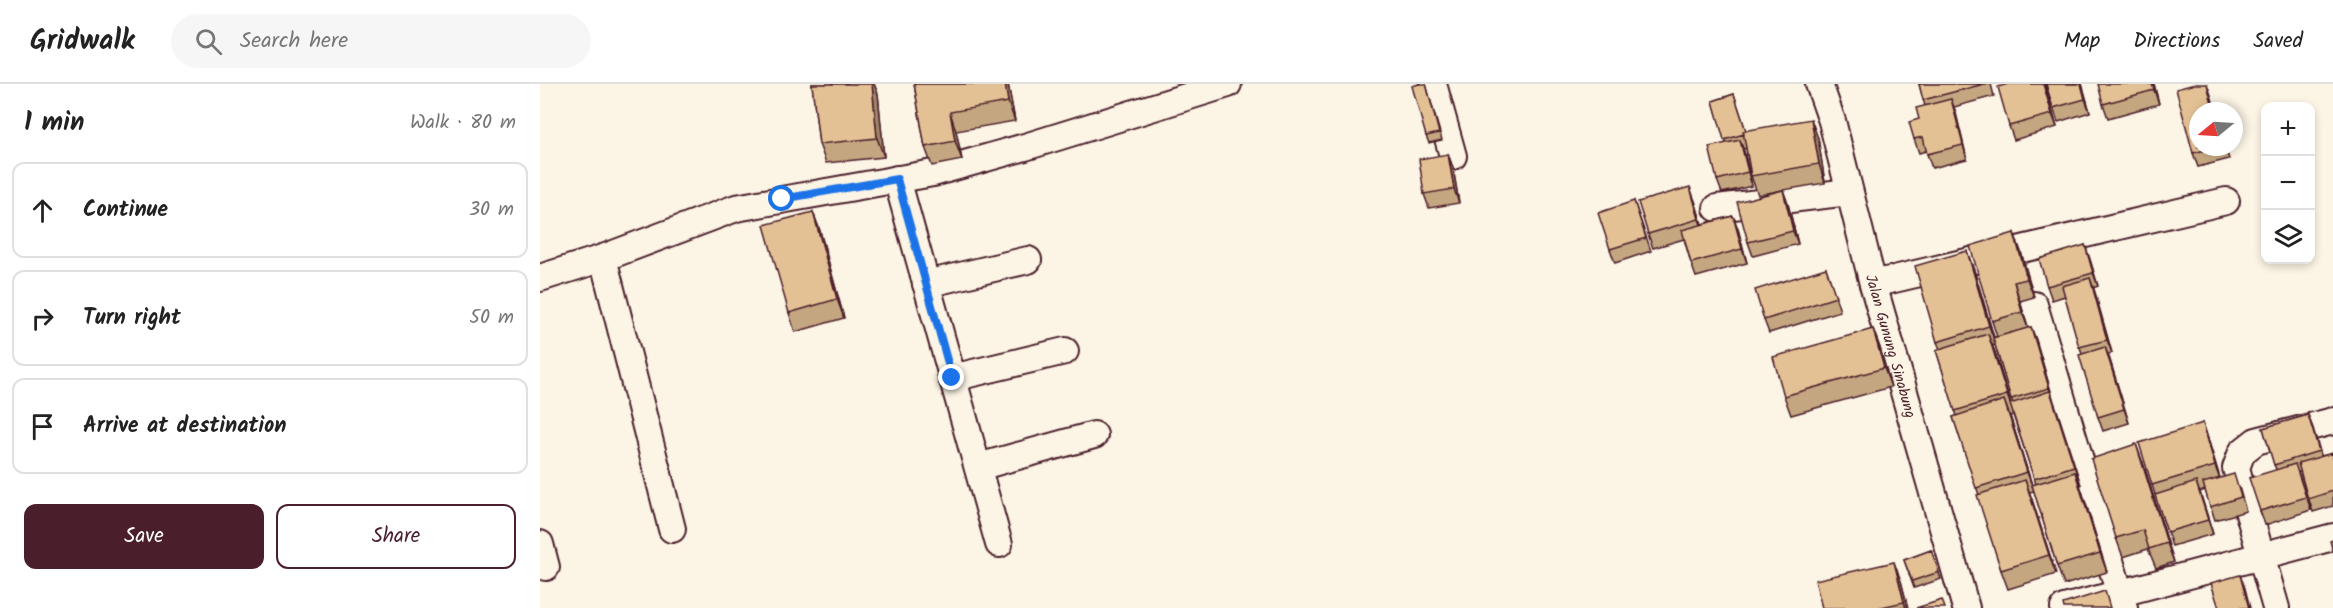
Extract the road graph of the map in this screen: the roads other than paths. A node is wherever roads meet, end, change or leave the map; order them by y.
1 (1228, 84) edge
2 (1433, 84) edge
3 (1819, 84) edge
4 (1453, 156) dead end
5 (897, 179) junction
6 (1849, 192) junction
7 (2226, 201) dead end
8 (1717, 208) dead end
9 (603, 258) junction
10 (1028, 260) dead end
11 (540, 278) edge
12 (926, 284) junction
13 (1873, 284) junction
14 (2034, 304) dead end
15 (1065, 351) dead end
16 (952, 378) junction
17 (2333, 421) edge
18 (1094, 435) dead end
19 (978, 467) junction
20 (672, 529) dead end
21 (2333, 537) edge
22 (999, 544) dead end
23 (2260, 555) junction
24 (2121, 600) edge
25 (1966, 608) edge
26 (2064, 608) edge
27 (2276, 608) edge

1 - 5 street
2 - 4 street
3 - 6 street, Jalan Gunung Sinabung
5 - 9 street
5 - 12 street
6 - 8 street
6 - 13 street, Jalan Gunung Sinabung
7 - 13 street
9 - 11 street
9 - 20 street
10 - 12 street
12 - 16 street
13 - 25 street, Jalan Gunung Sinabung
14 - 24 street
15 - 16 street
16 - 19 street
17 - 23 street
18 - 19 street
19 - 22 street
21 - 23 street
23 - 24 street
23 - 27 street
24 - 26 street

